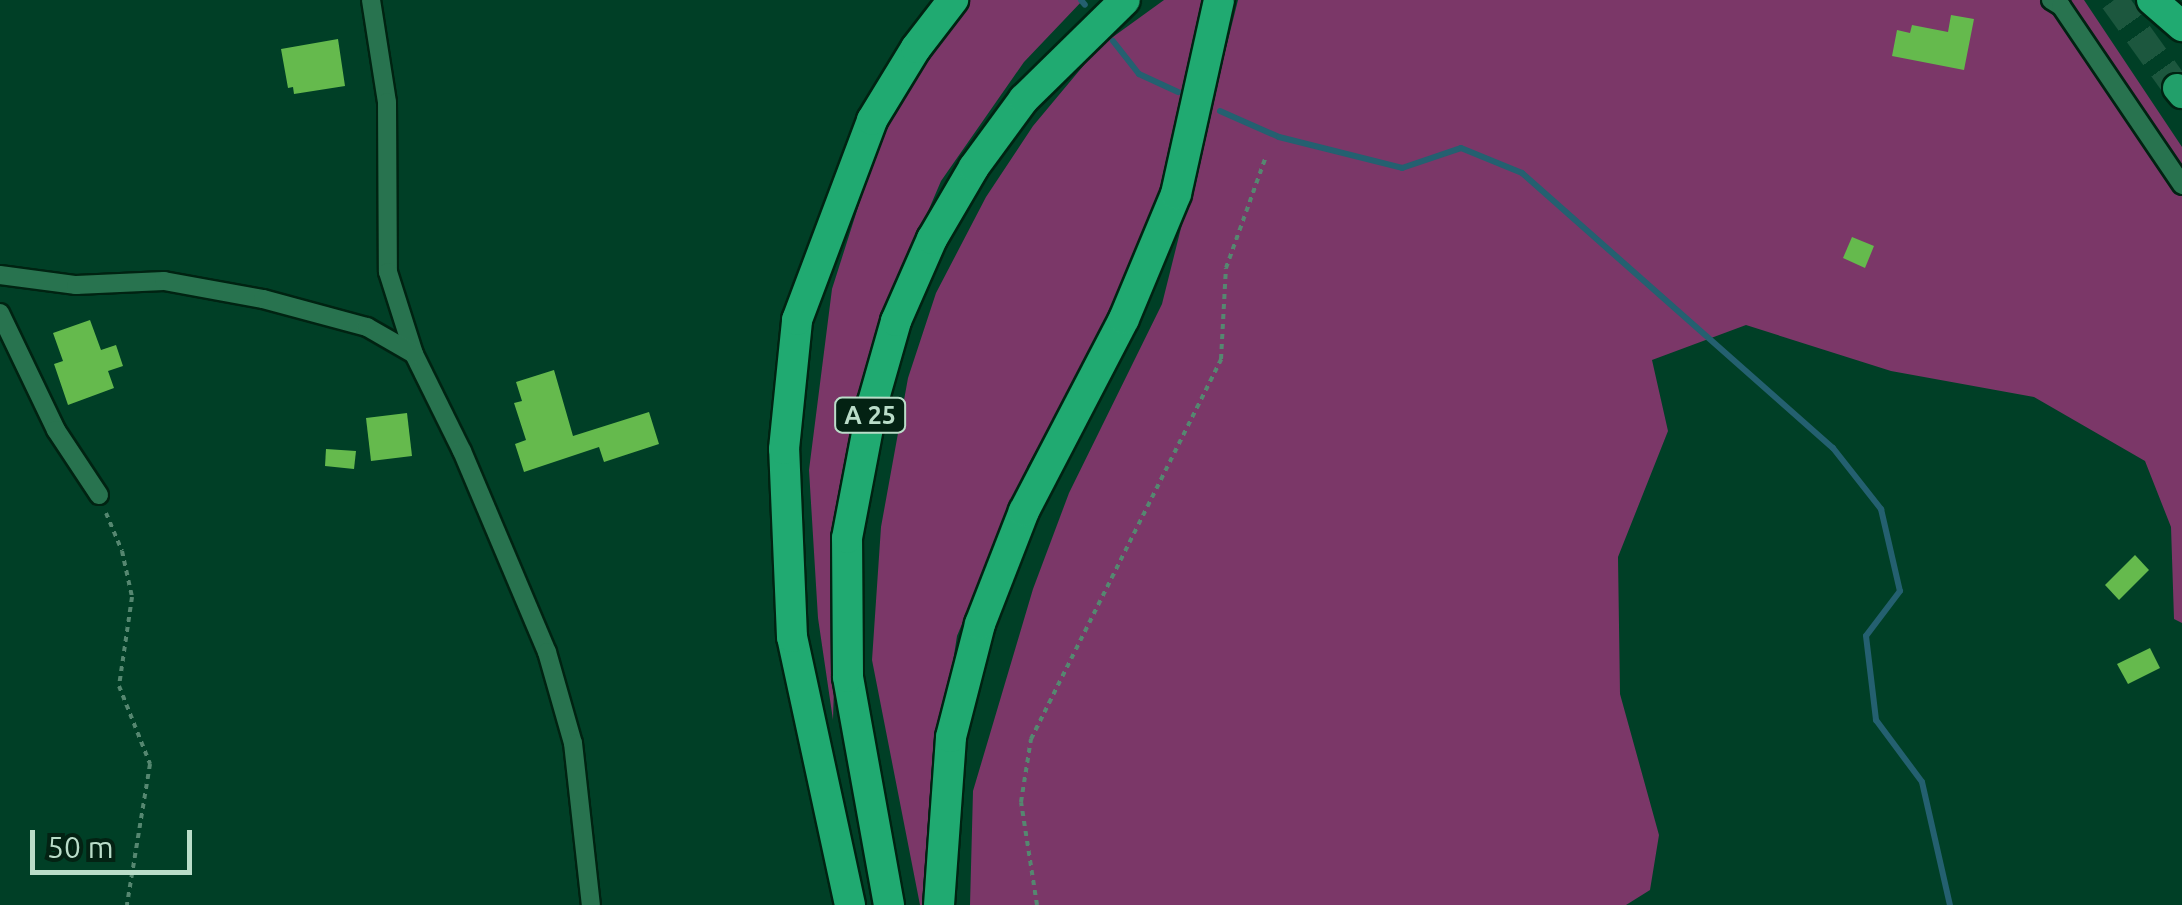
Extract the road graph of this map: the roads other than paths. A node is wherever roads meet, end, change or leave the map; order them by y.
1 (371, 0) edge
2 (954, 0) edge
3 (1125, 0) edge
4 (1219, 0) edge
5 (2051, 0) edge
6 (2152, 0) edge
7 (2182, 26) edge
8 (2182, 185) edge
9 (0, 275) edge
10 (0, 313) edge
11 (414, 354) junction
12 (99, 495) road end
13 (592, 905) edge
14 (850, 905) edge
15 (889, 905) edge
16 (939, 905) edge

1 - 11 street
2 - 14 highway
3 - 15 highway, A 25
4 - 16 highway
5 - 8 street
6 - 7 highway
9 - 11 street
10 - 12 street
11 - 13 street

